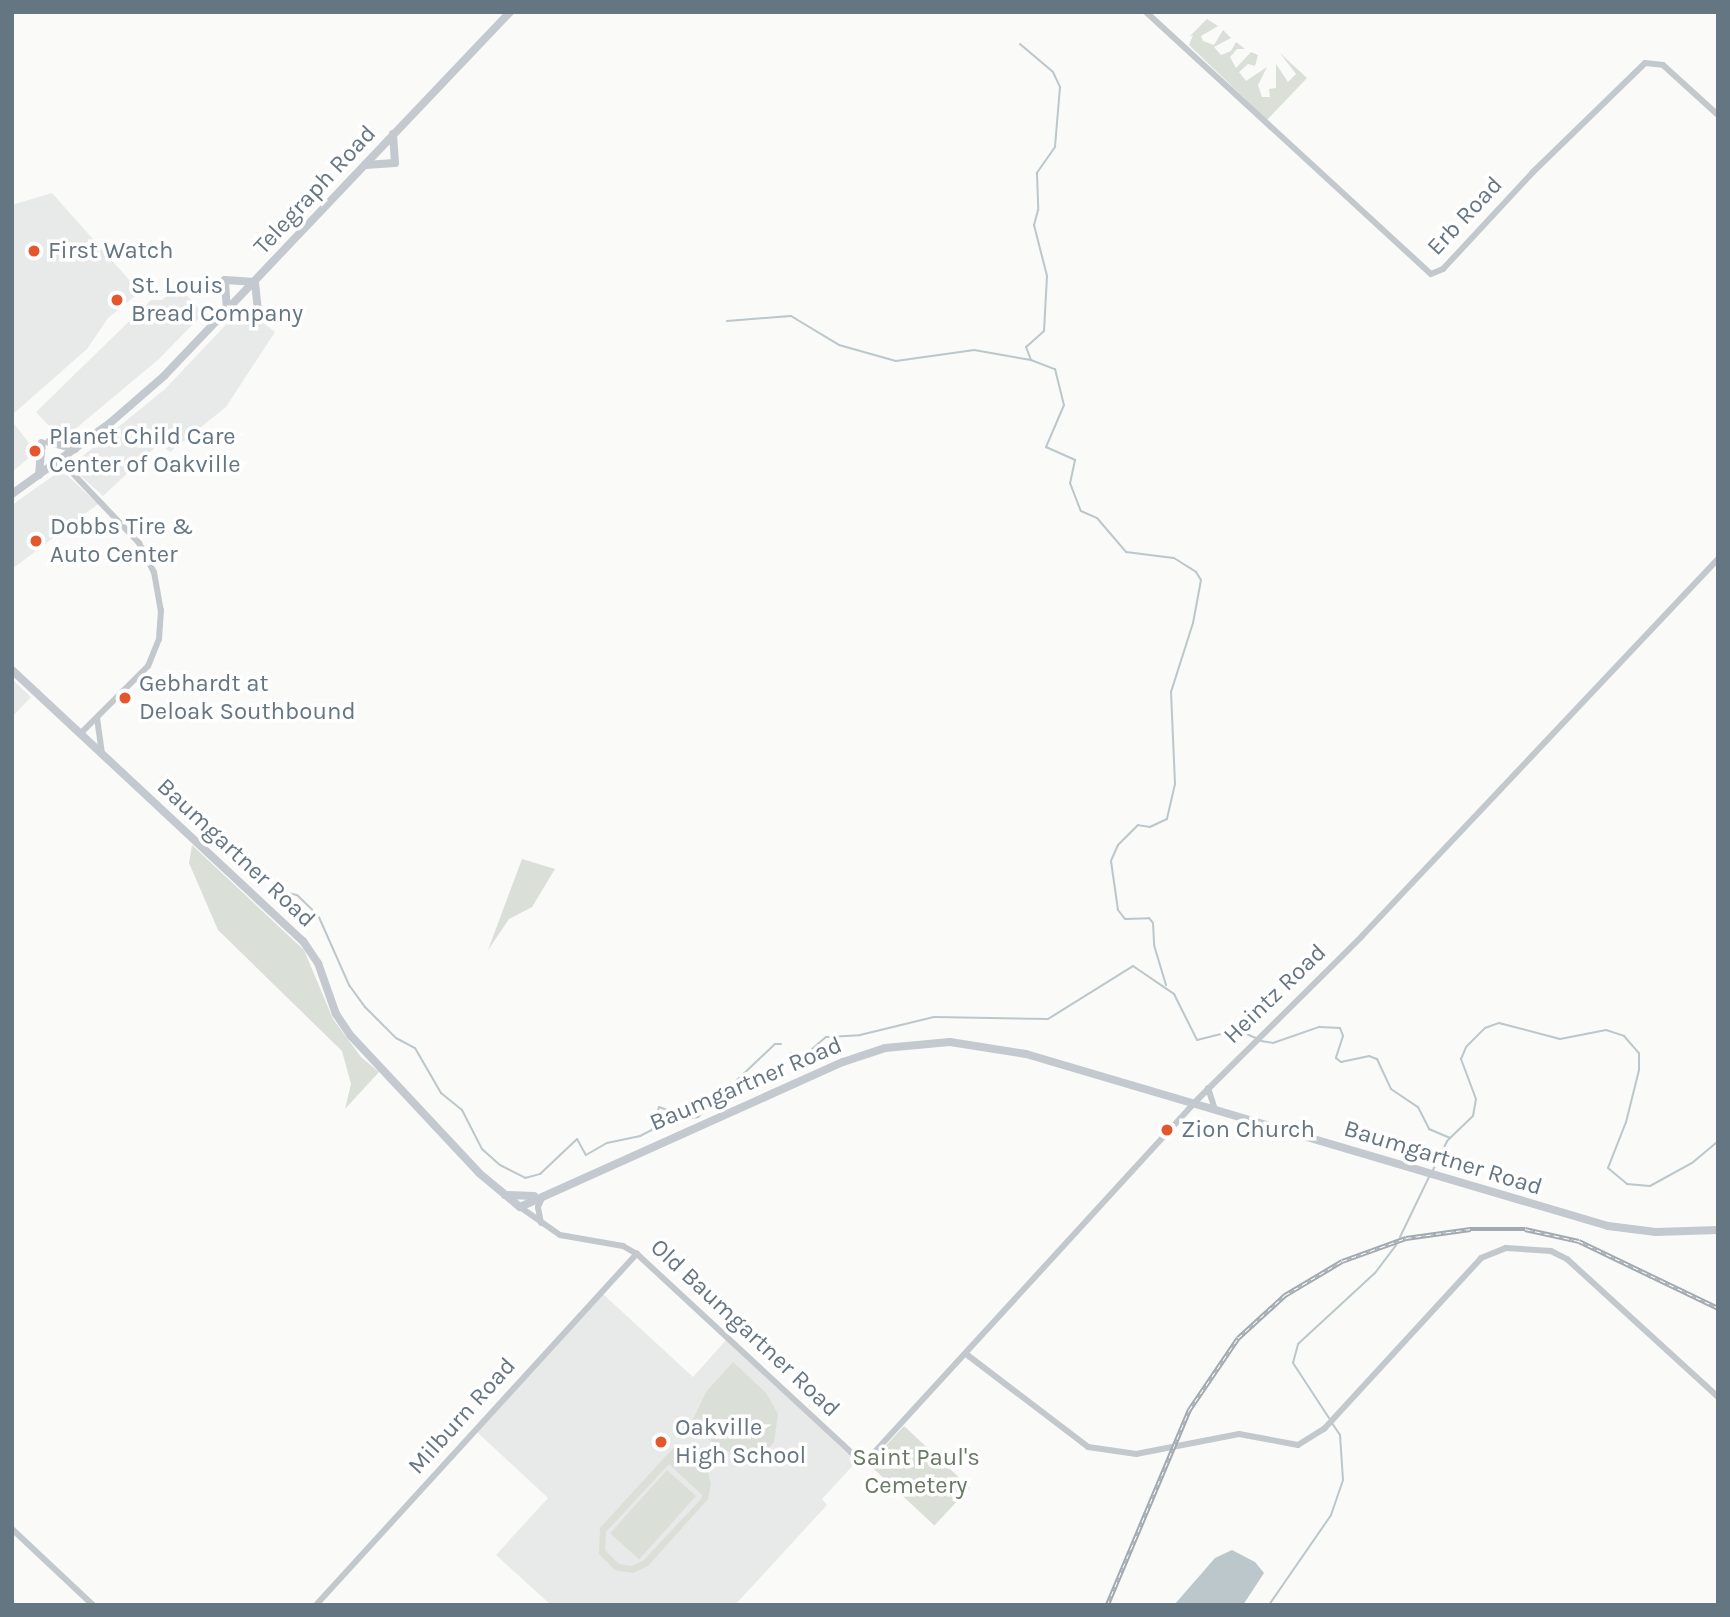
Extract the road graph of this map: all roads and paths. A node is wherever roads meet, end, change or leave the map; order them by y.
1 (510, 12) edge
2 (1146, 12) edge
3 (1718, 115) edge
4 (393, 134) junction
5 (365, 165) junction
6 (254, 282) junction
7 (227, 311) junction
8 (75, 449) junction
9 (60, 460) junction
10 (39, 475) junction
11 (12, 494) edge
12 (1718, 559) edge
13 (12, 670) edge
14 (97, 718) junction
15 (80, 734) junction
16 (103, 755) junction
17 (1208, 1088) junction
18 (1193, 1104) junction
19 (1215, 1110) junction
20 (505, 1195) junction
21 (540, 1195) junction
22 (520, 1207) junction
23 (542, 1224) junction
24 (1718, 1230) edge
25 (637, 1254) junction
26 (966, 1354) junction
27 (1718, 1397) edge
28 (864, 1458) joint
29 (12, 1529) edge
30 (93, 1605) edge
31 (316, 1605) edge

1 - 4 main road, Telegraph Road
2 - 3 street, Erb Road
4 - 5 main road, Telegraph Road
4 - 5 main road
5 - 6 main road, Telegraph Road
6 - 7 main road, Telegraph Road
6 - 7 main road
6 - 7 main road
7 - 8 main road, Telegraph Road
8 - 9 main road, Telegraph Road
8 - 10 main road
9 - 10 main road, Telegraph Road
9 - 14 street
10 - 11 main road, Telegraph Road
12 - 17 street, Heintz Road
13 - 15 main road, Baumgartner Road
14 - 15 street
14 - 16 street
15 - 16 main road, Baumgartner Road
16 - 20 main road, Baumgartner Road
17 - 18 street, Heintz Road
17 - 19 street
18 - 19 main road, Baumgartner Road
18 - 21 main road, Baumgartner Road
18 - 26 street, Heintz Road
19 - 24 main road, Baumgartner Road
20 - 21 main road
20 - 22 main road, Baumgartner Road
21 - 22 main road, Baumgartner Road
21 - 23 street
22 - 23 street, Old Baumgartner Road
23 - 25 street, Old Baumgartner Road
25 - 28 street, Old Baumgartner Road
25 - 31 street, Milburn Road
26 - 27 street
26 - 28 street, Heintz Road
29 - 30 street

